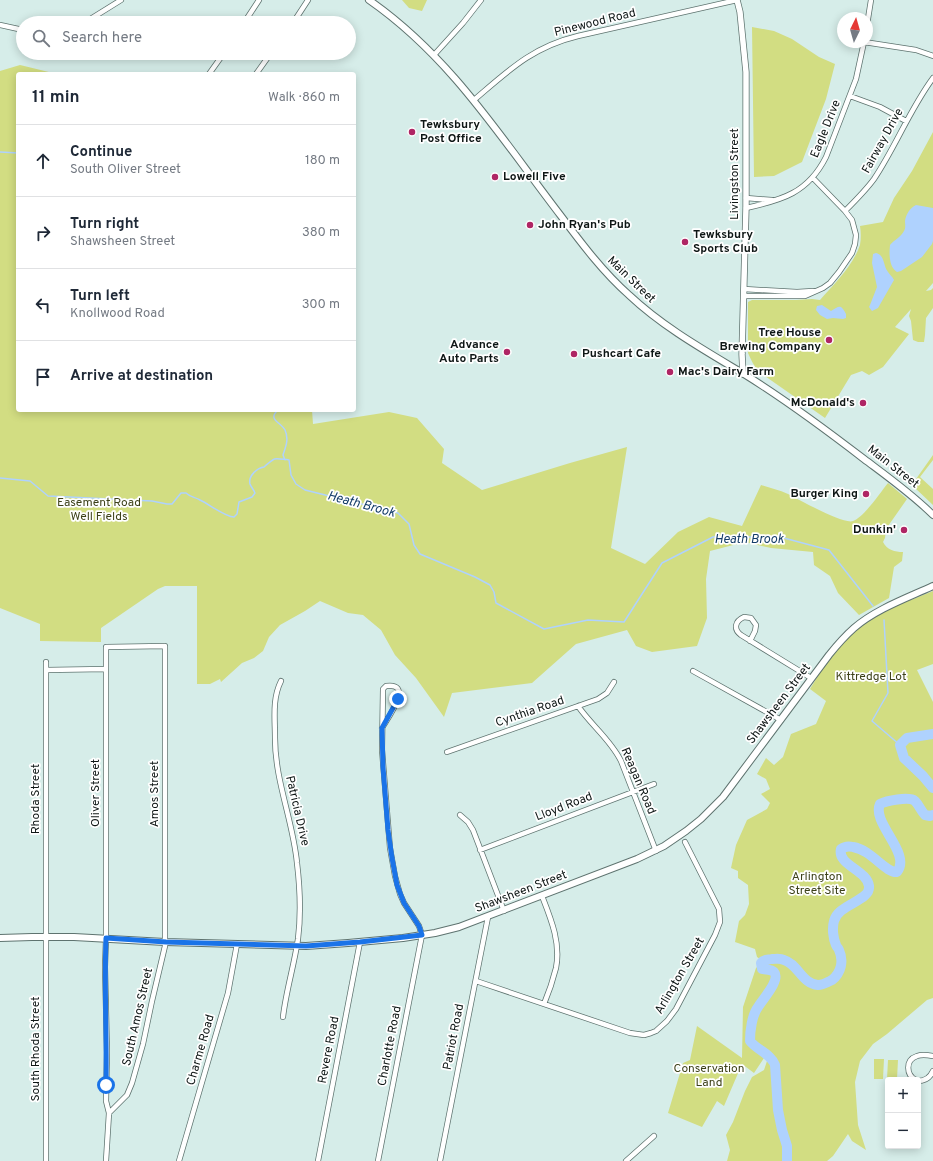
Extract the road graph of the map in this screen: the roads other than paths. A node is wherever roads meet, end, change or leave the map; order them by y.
1 (121, 0) edge
2 (259, 0) edge
3 (308, 0) edge
4 (369, 0) edge
5 (481, 0) edge
6 (737, 0) edge
7 (870, 0) edge
8 (869, 12) edge
9 (95, 16) edge
10 (249, 16) edge
11 (298, 16) edge
12 (0, 25) edge
13 (16, 28) edge
14 (873, 43) edge
15 (863, 48) edge
16 (434, 55) junction
17 (933, 56) edge
18 (219, 60) edge
19 (266, 60) edge
20 (210, 72) edge
21 (257, 72) edge
22 (933, 78) edge
23 (850, 96) junction
24 (474, 100) junction
25 (906, 121) junction
26 (813, 178) junction
27 (746, 198) junction
28 (774, 200) junction
29 (746, 208) junction
30 (845, 211) junction
31 (744, 289) junction
32 (815, 291) junction
33 (744, 296) junction
34 (743, 374) junction
35 (933, 515) edge
36 (933, 586) edge
37 (750, 641) junction
38 (165, 646) joint
39 (46, 662) dead end
40 (106, 669) junction
41 (46, 670) junction
42 (693, 671) dead end
43 (811, 678) junction
44 (281, 681) dead end
45 (614, 682) dead end
46 (578, 706) junction
47 (781, 720) junction
48 (382, 728) junction
49 (447, 752) dead end
50 (654, 784) dead end
51 (633, 792) junction
52 (460, 815) dead end
53 (685, 842) dead end
54 (480, 850) junction
55 (656, 850) junction
56 (542, 896) junction
57 (504, 911) junction
58 (488, 917) junction
59 (422, 935) junction
60 (46, 937) junction
61 (0, 938) edge
62 (106, 938) junction
63 (166, 942) junction
64 (360, 942) junction
65 (237, 944) junction
66 (297, 946) junction
67 (476, 980) junction
68 (544, 1004) junction
69 (283, 1017) dead end
70 (933, 1056) edge
71 (933, 1071) edge
72 (911, 1077) edge
73 (921, 1081) edge
74 (109, 1113) junction
75 (654, 1136) dead end
76 (46, 1161) edge
77 (106, 1161) edge
78 (179, 1161) edge
79 (318, 1161) edge
80 (378, 1161) edge
81 (440, 1161) edge
82 (626, 1161) edge

1 - 9 street
2 - 10 street
3 - 11 street
4 - 16 main road, Main Street
5 - 16 street
6 - 24 street, Pinewood Road
6 - 27 street, Livingston Street
7 - 8 street
12 - 13 street
14 - 17 street
15 - 23 street, Eagle Drive
16 - 24 main road, Main Street
18 - 20 street
19 - 21 street
22 - 25 street, Fairway Drive
23 - 25 street
23 - 26 street, Eagle Drive
24 - 34 main road, Main Street
25 - 30 street, Fairway Drive
26 - 28 street, Eagle Drive
26 - 30 street
27 - 28 street, Eagle Drive
27 - 29 street, Livingston Street
28 - 29 street, Eagle Drive
29 - 31 street, Livingston Street
30 - 32 street
31 - 32 street
31 - 33 street, Livingston Street
32 - 33 street
33 - 34 street, Livingston Street
34 - 35 main road, Main Street
36 - 43 main road, Shawsheen Street
37 - 37 street
37 - 43 street
38 - 40 street, Oliver Street
38 - 63 street, Amos Street
39 - 41 street, Rhoda Street
40 - 41 street
40 - 62 street, Oliver Street
41 - 60 street, Rhoda Street
42 - 47 street
43 - 47 main road, Shawsheen Street
44 - 66 street, Patricia Drive
45 - 46 street, Cynthia Road
46 - 49 street, Cynthia Road
46 - 51 street, Reagan Road
47 - 55 main road, Shawsheen Street
48 - 48 street
48 - 59 street
50 - 51 street, Lloyd Road
51 - 54 street, Lloyd Road
51 - 55 street, Reagan Road
52 - 54 street
53 - 68 street, Arlington Street
54 - 57 street
55 - 56 main road, Shawsheen Street
56 - 57 main road, Shawsheen Street
56 - 68 street
57 - 58 main road, Shawsheen Street
58 - 59 main road, Shawsheen Street
58 - 67 street, Patriot Road
59 - 64 main road, Shawsheen Street
59 - 80 street, Charlotte Road
60 - 61 main road, Shawsheen Street
60 - 62 main road, Shawsheen Street
60 - 76 street, South Rhoda Street
62 - 63 main road, Shawsheen Street
62 - 74 street, Oliver Street
63 - 65 main road, Shawsheen Street
63 - 74 street, South Amos Street
64 - 66 main road, Shawsheen Street
64 - 79 street, Revere Road
65 - 66 main road, Shawsheen Street
65 - 78 street, Charme Road
66 - 69 street, Patricia Drive
67 - 68 street, Arlington Street
67 - 81 street, Patriot Road
70 - 72 street
71 - 73 street
74 - 77 street, Oliver Street
75 - 82 street

